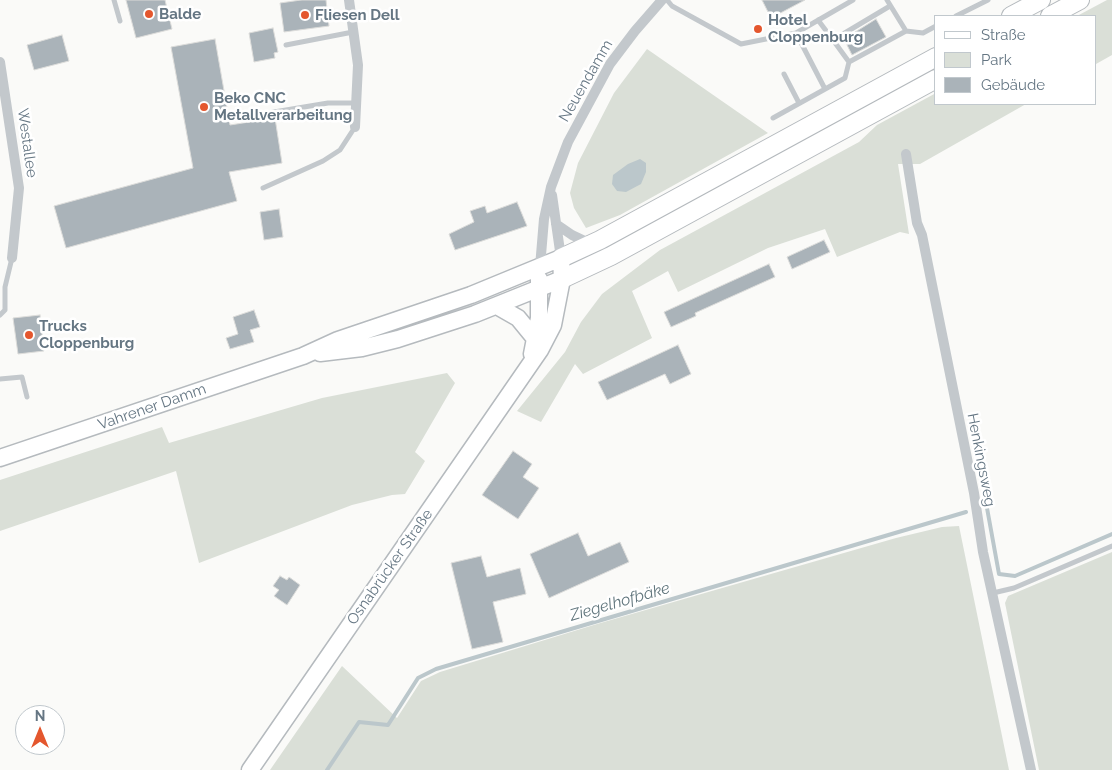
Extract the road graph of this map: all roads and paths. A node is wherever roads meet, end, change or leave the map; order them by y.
1 (114, 0) edge
2 (349, 0) edge
3 (662, 0) edge
4 (667, 0) edge
5 (853, 0) edge
6 (887, 0) edge
7 (988, 0) edge
8 (1041, 0) edge
9 (1080, 0) edge
10 (890, 6) junction
11 (958, 15) edge
12 (1013, 15) edge
13 (1052, 15) edge
14 (818, 20) junction
15 (120, 21) dead end
16 (934, 27) edge
17 (906, 31) junction
18 (353, 32) junction
19 (796, 33) junction
20 (833, 40) junction
21 (286, 45) dead end
22 (934, 59) edge
23 (0, 62) edge
24 (849, 62) junction
25 (784, 74) dead end
26 (934, 80) edge
27 (825, 88) junction
28 (356, 103) junction
29 (799, 103) junction
30 (256, 115) dead end
31 (773, 118) dead end
32 (355, 127) joint
33 (906, 154) dead end
34 (551, 187) junction
35 (263, 188) dead end
36 (556, 224) junction
37 (591, 244) junction
38 (12, 258) joint
39 (561, 258) junction
40 (540, 267) junction
41 (562, 279) junction
42 (539, 290) junction
43 (497, 306) junction
44 (0, 315) edge
45 (536, 340) junction
46 (303, 356) junction
47 (530, 363) junction
48 (0, 379) edge
49 (27, 397) dead end
50 (0, 458) edge
51 (1112, 546) edge
52 (994, 593) junction
53 (250, 770) edge
54 (1031, 770) edge

1 - 15 lane
2 - 18 street
3 - 34 street, Neuendamm
4 - 19 lane
5 - 14 lane
6 - 10 lane
7 - 11 lane
8 - 12 highway
9 - 13 highway
10 - 17 lane
10 - 20 lane
14 - 19 lane
14 - 20 lane
16 - 17 lane
17 - 24 lane
18 - 21 lane
18 - 28 street
19 - 27 lane
20 - 24 lane
22 - 37 highway
23 - 38 street, Westallee
24 - 27 lane
25 - 29 lane
26 - 41 highway
27 - 29 lane
28 - 30 lane
28 - 32 street
29 - 31 lane
32 - 35 lane
33 - 52 street, Henkingsweg
34 - 36 street, Neuendamm
34 - 40 street, Neuendamm
36 - 37 street
36 - 39 street, Neuendamm
37 - 39 highway
38 - 44 lane
39 - 40 main road, Vahrener Damm
39 - 41 main road, Osnabrücker Straße
40 - 42 main road, Osnabrücker Straße
40 - 46 main road, Vahrener Damm
41 - 42 main road, Vahrener Damm
41 - 47 main road, Osnabrücker Straße
42 - 43 main road, Vahrener Damm
42 - 45 main road, Osnabrücker Straße
43 - 45 main road
43 - 46 main road, Vahrener Damm
45 - 47 main road, Osnabrücker Straße
46 - 50 main road, Vahrener Damm
47 - 53 main road, Osnabrücker Straße
48 - 49 lane
51 - 52 lane
52 - 54 street, Henkingsweg

